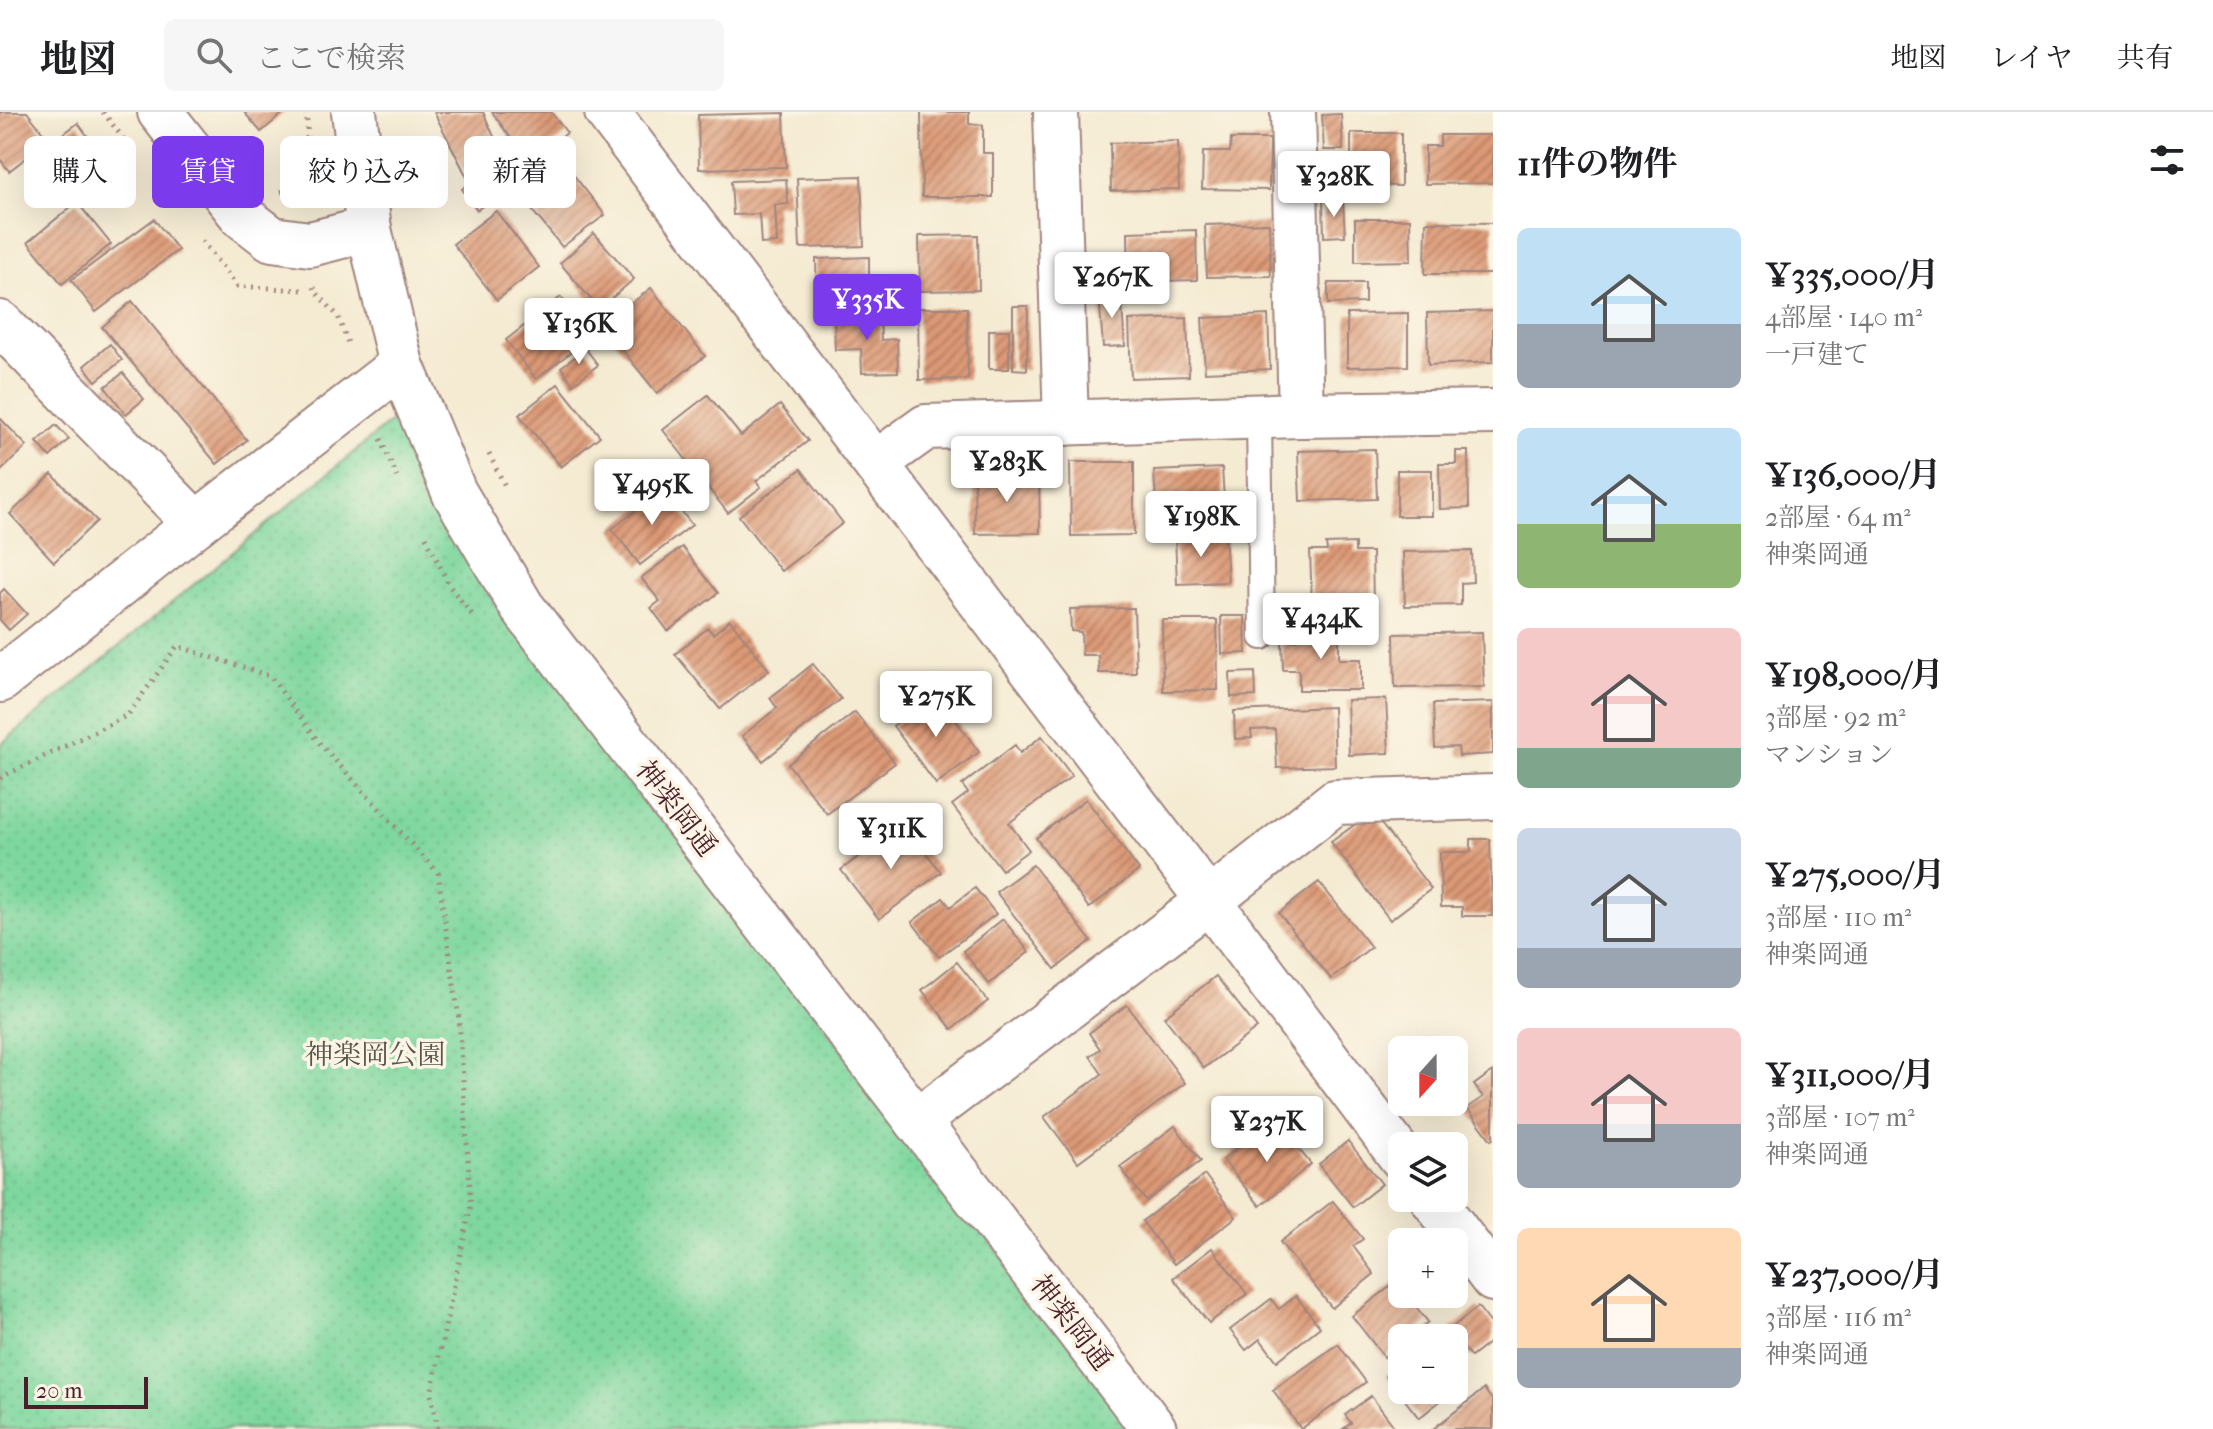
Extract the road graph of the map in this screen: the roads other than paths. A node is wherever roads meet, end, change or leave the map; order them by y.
1 (160, 112) edge
2 (354, 112) edge
3 (607, 112) edge
4 (1056, 112) edge
5 (1293, 112) edge
6 (369, 229) junction
7 (0, 323) edge
8 (401, 365) junction
9 (1493, 412) edge
10 (1280, 416) junction
11 (1066, 423) junction
12 (876, 463) junction
13 (196, 524) junction
14 (1262, 637) dead end
15 (0, 680) edge
16 (1493, 797) edge
17 (1209, 901) junction
18 (917, 1121) junction
19 (1388, 1139) edge
20 (1443, 1212) edge
21 (1493, 1279) edge
22 (1154, 1429) edge

1 - 6 street
2 - 6 street, 神楽岡通
3 - 12 street
4 - 11 street
5 - 10 street
6 - 8 street, 神楽岡通
7 - 13 street
8 - 13 street
8 - 18 street, 神楽岡通
9 - 10 street
10 - 11 street
10 - 14 lane
11 - 12 street
12 - 17 street
13 - 15 street
16 - 17 street
17 - 18 street
17 - 19 street
18 - 22 street, 神楽岡通
20 - 21 street

